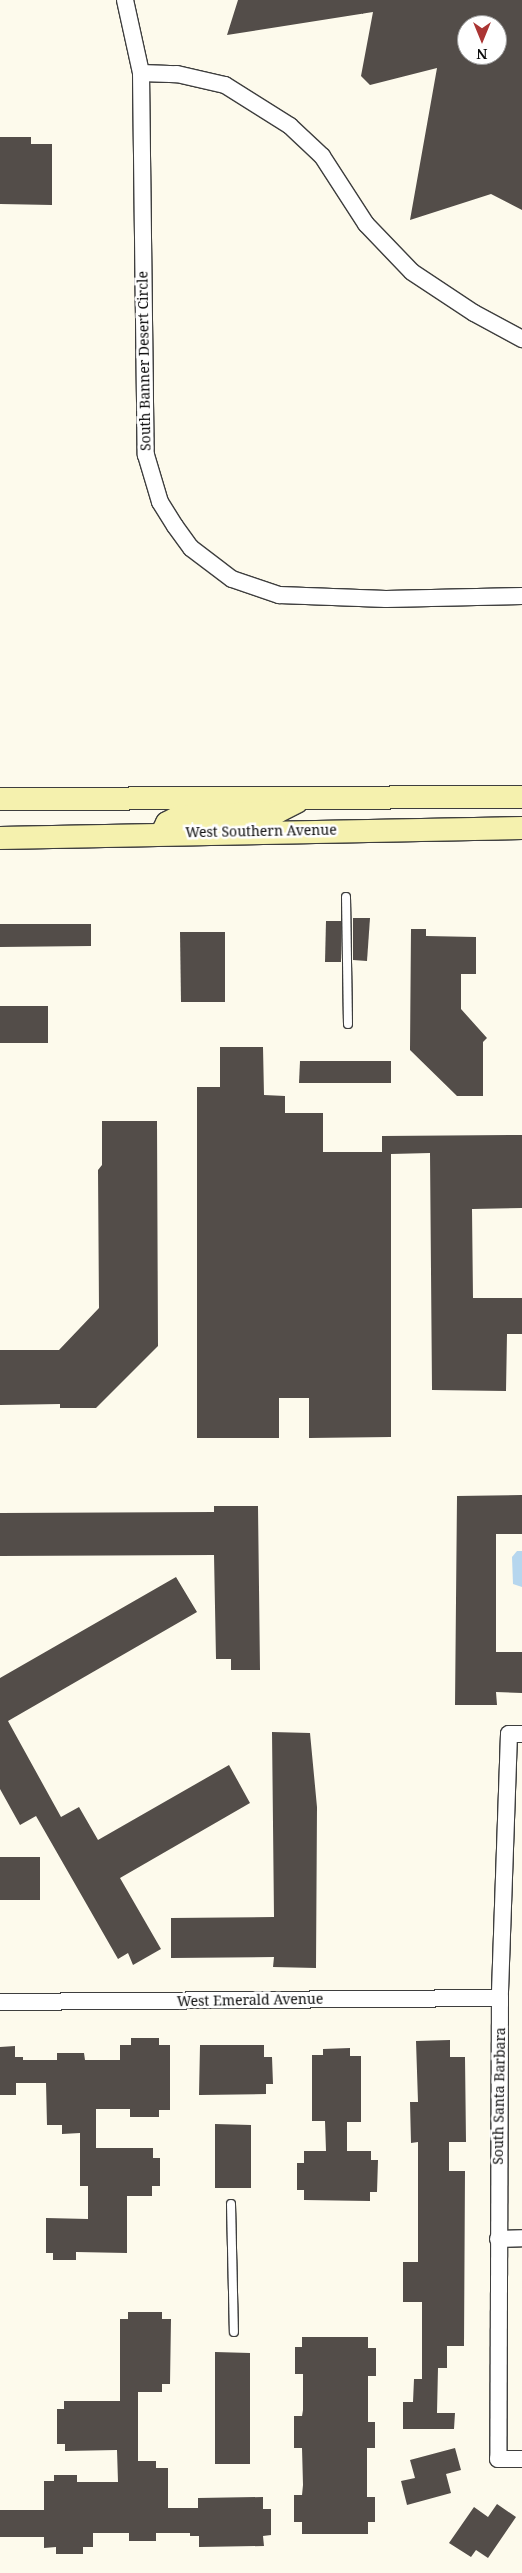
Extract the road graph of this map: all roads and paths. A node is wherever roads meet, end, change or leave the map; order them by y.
1 (125, 0) edge
2 (141, 73) junction
3 (522, 339) edge
4 (522, 596) edge
5 (309, 796) junction
6 (419, 797) junction
7 (522, 797) edge
8 (0, 799) edge
9 (522, 828) edge
10 (420, 829) junction
11 (162, 834) junction
12 (0, 838) edge
13 (346, 897) dead end
14 (348, 1024) dead end
15 (516, 1734) edge
16 (500, 1998) junction
17 (0, 2002) edge
18 (231, 2204) dead end
19 (498, 2238) junction
20 (522, 2238) edge
21 (234, 2332) dead end
22 (522, 2459) edge

1 - 2 street, South Banner Desert Circle
2 - 3 street
2 - 4 street, South Banner Desert Circle
5 - 6 main road
5 - 8 main road
5 - 11 main road
6 - 7 main road
6 - 10 main road
9 - 10 main road, West Southern Avenue
10 - 11 main road, West Southern Avenue
11 - 12 main road, West Southern Avenue
13 - 14 lane
15 - 16 street, South Santa Barbara
16 - 17 street, West Emerald Avenue
16 - 19 street, South Santa Barbara
18 - 21 lane
19 - 20 street
19 - 22 street, South Santa Barbara

